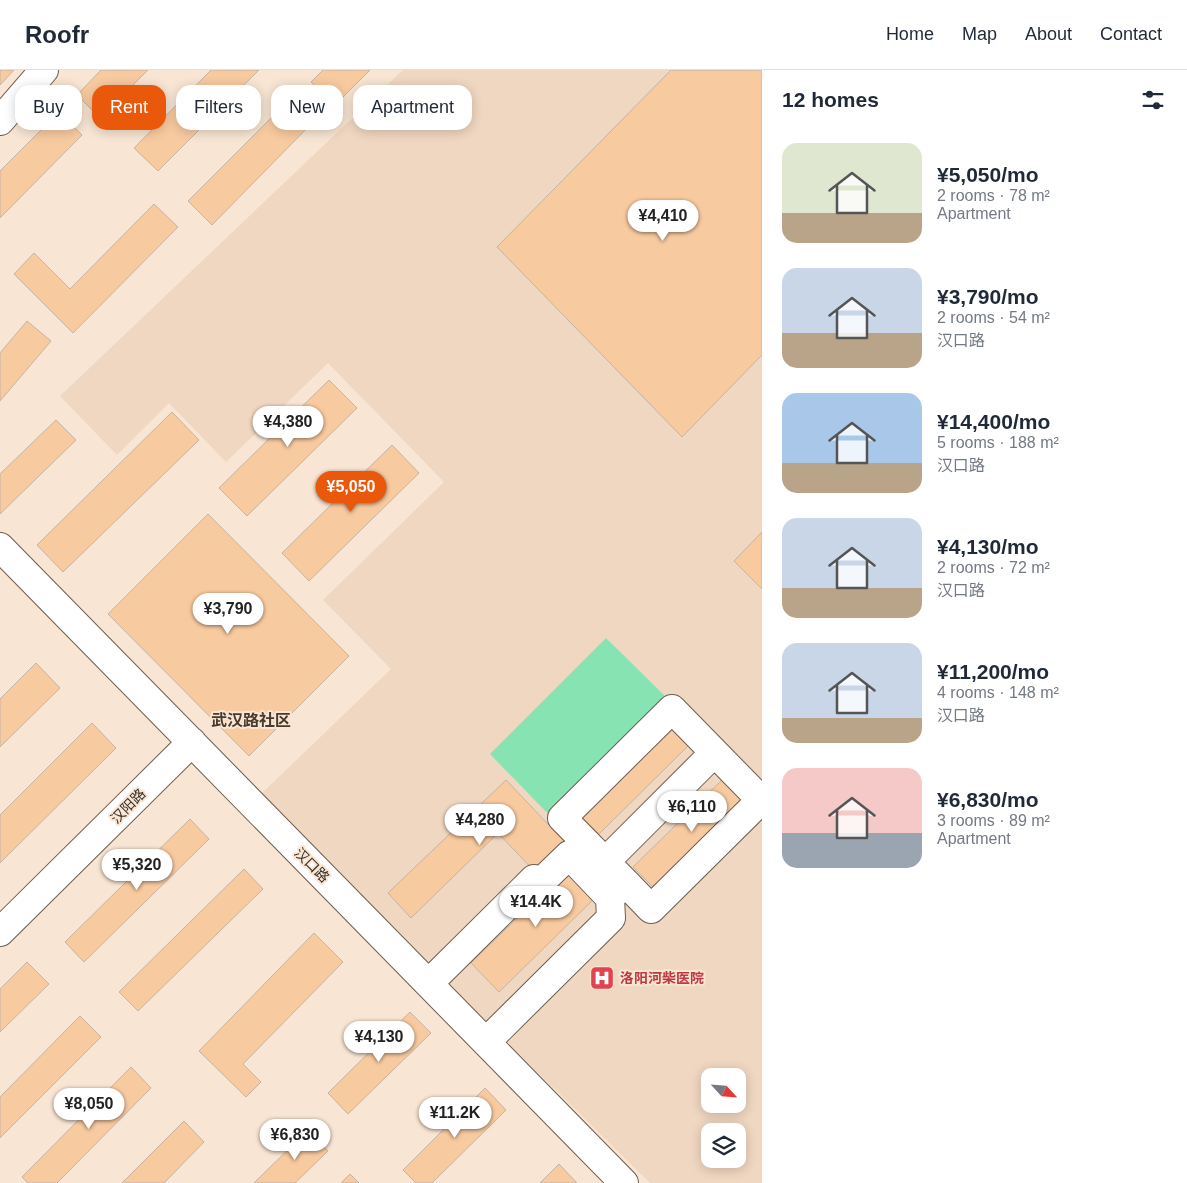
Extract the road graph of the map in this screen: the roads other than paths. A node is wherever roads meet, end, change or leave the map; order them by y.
1 (44, 70) edge
2 (0, 120) edge
3 (0, 547) edge
4 (192, 742) junction
5 (714, 753) junction
6 (605, 862) junction
7 (617, 890) junction
8 (0, 932) edge
9 (429, 984) junction
10 (486, 1042) junction
11 (624, 1183) edge

1 - 2 street
3 - 4 street, 汉口路
4 - 8 street, 汉阳路
4 - 9 street, 汉口路
5 - 6 street
5 - 6 street
5 - 7 street
6 - 7 street
7 - 9 street
7 - 10 street
9 - 10 street, 汉口路
10 - 11 street, 汉口路

